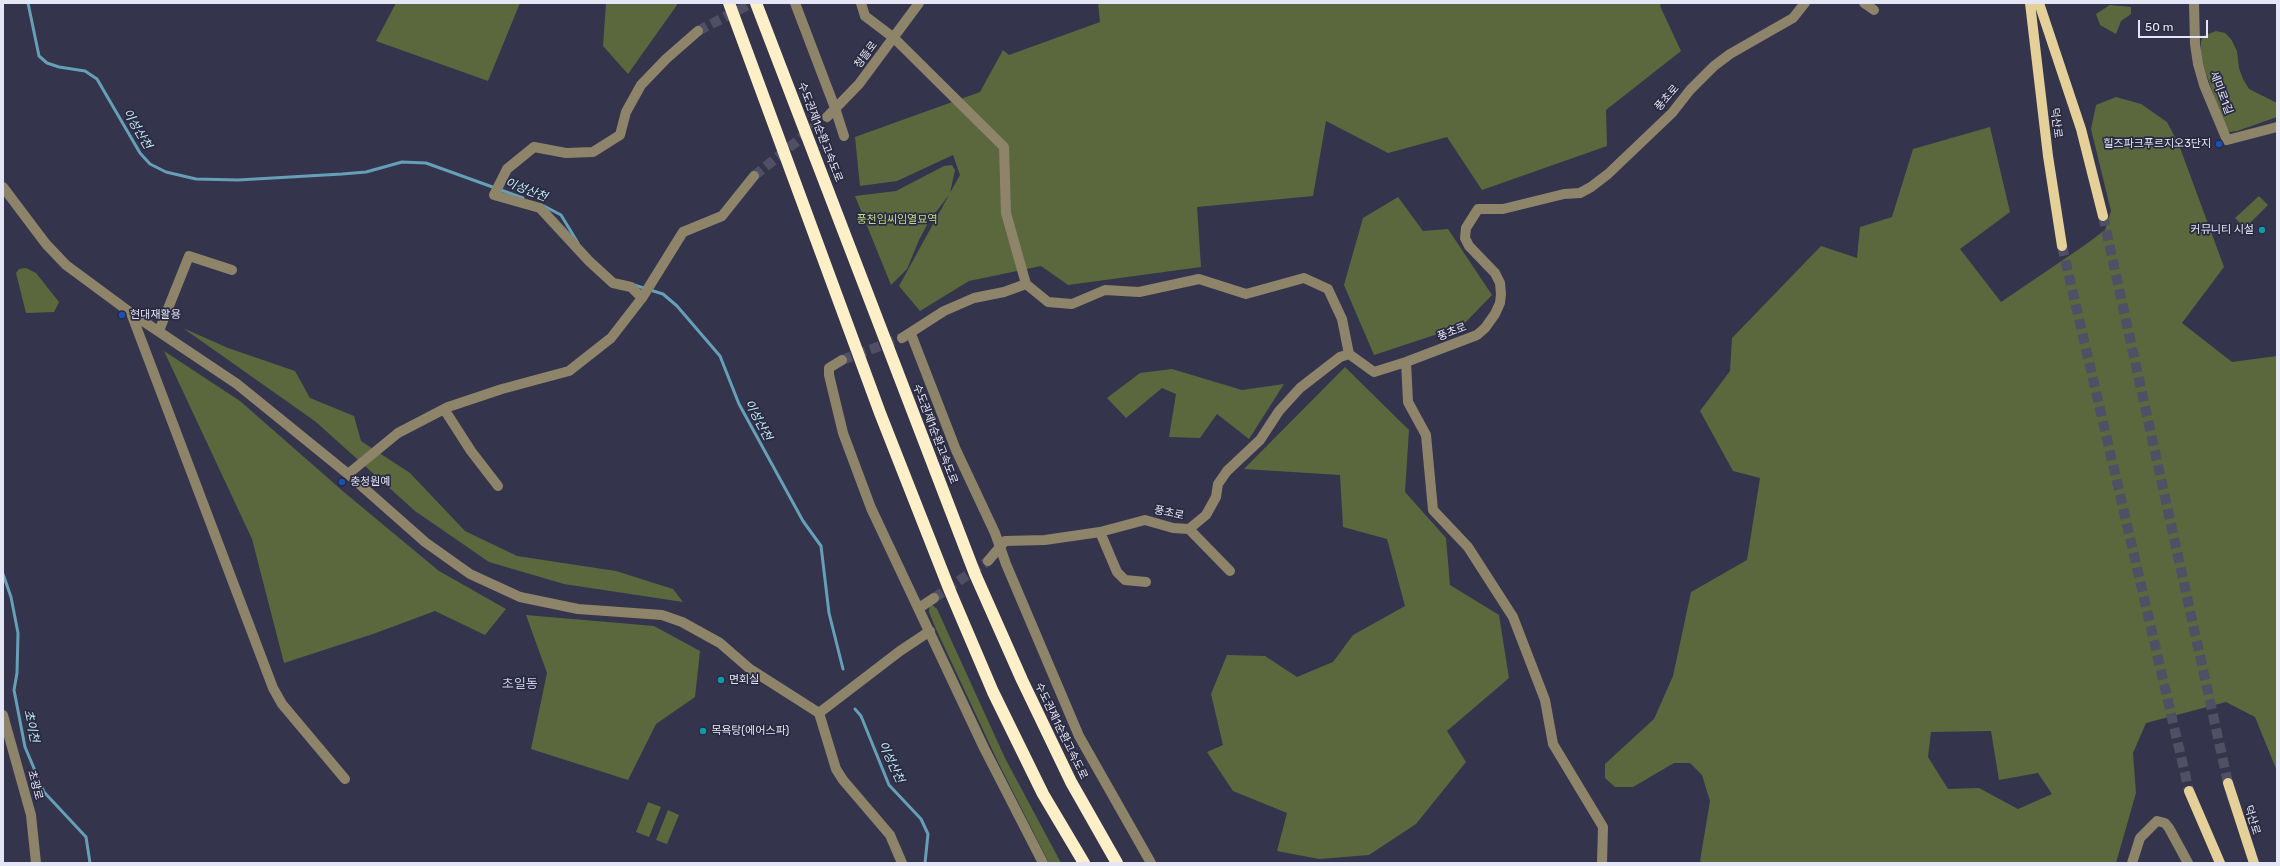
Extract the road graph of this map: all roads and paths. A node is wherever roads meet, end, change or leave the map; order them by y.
1 (729, 3) edge
2 (756, 3) edge
3 (795, 3) edge
4 (861, 3) edge
5 (918, 3) edge
6 (1805, 3) edge
7 (1864, 3) edge
8 (2030, 3) edge
9 (2040, 3) edge
10 (2194, 3) edge
11 (1874, 10) dead end
12 (698, 31) tunnel mouth
13 (894, 38) junction
14 (836, 108) junction
15 (827, 117) tunnel mouth
16 (2277, 127) edge
17 (844, 136) dead end
18 (754, 176) tunnel mouth
19 (3, 187) edge
20 (2103, 216) tunnel mouth
21 (2062, 246) tunnel mouth
22 (232, 270) dead end
23 (1026, 284) junction
24 (642, 298) junction
25 (131, 312) junction
26 (159, 331) junction
27 (911, 334) junction
28 (902, 338) tunnel mouth
29 (1349, 354) junction
30 (842, 360) tunnel mouth
31 (1406, 362) junction
32 (444, 409) junction
33 (348, 474) junction
34 (498, 486) dead end
35 (1189, 530) junction
36 (1100, 532) junction
37 (1000, 548) junction
38 (988, 561) tunnel mouth
39 (1230, 571) dead end
40 (1146, 582) dead end
41 (934, 598) tunnel mouth
42 (919, 608) junction
43 (930, 631) junction
44 (819, 713) junction
45 (3, 715) edge
46 (345, 779) dead end
47 (2228, 783) tunnel mouth
48 (2189, 791) tunnel mouth
49 (36, 863) edge
50 (902, 863) edge
51 (1043, 863) edge
52 (1084, 863) edge
53 (1117, 863) edge
54 (1151, 863) edge
55 (1602, 863) edge
56 (2132, 863) edge
57 (2188, 863) edge
58 (2220, 863) edge
59 (2254, 863) edge

1 - 52 highway
2 - 53 highway, 수도권제1순환고속도로
3 - 14 street
4 - 13 street
5 - 13 street, 청뜰로
6 - 31 street, 풍초로
7 - 11 street
8 - 21 main road, 덕산로
9 - 20 main road, 덕산로
10 - 16 street, 세미로1길
12 - 24 street
13 - 14 street, 청뜰로
13 - 23 street
14 - 15 street, 청뜰로
14 - 17 street
18 - 24 street
19 - 25 street
22 - 26 street
23 - 27 street
23 - 29 street
24 - 32 street
25 - 26 street
25 - 46 street
26 - 33 street
27 - 28 street
27 - 37 street
29 - 31 street, 풍초로
29 - 35 street, 풍초로
30 - 42 street
31 - 55 street
32 - 33 street
32 - 34 street
33 - 44 street
35 - 36 street, 풍초로
35 - 39 street
36 - 37 street, 풍초로
36 - 40 street
37 - 38 street, 풍초로
37 - 54 street
41 - 42 street
42 - 43 street
43 - 44 street
43 - 51 street
44 - 50 street
45 - 49 street, 초광로
47 - 59 main road, 덕산로
48 - 58 main road
56 - 57 street

